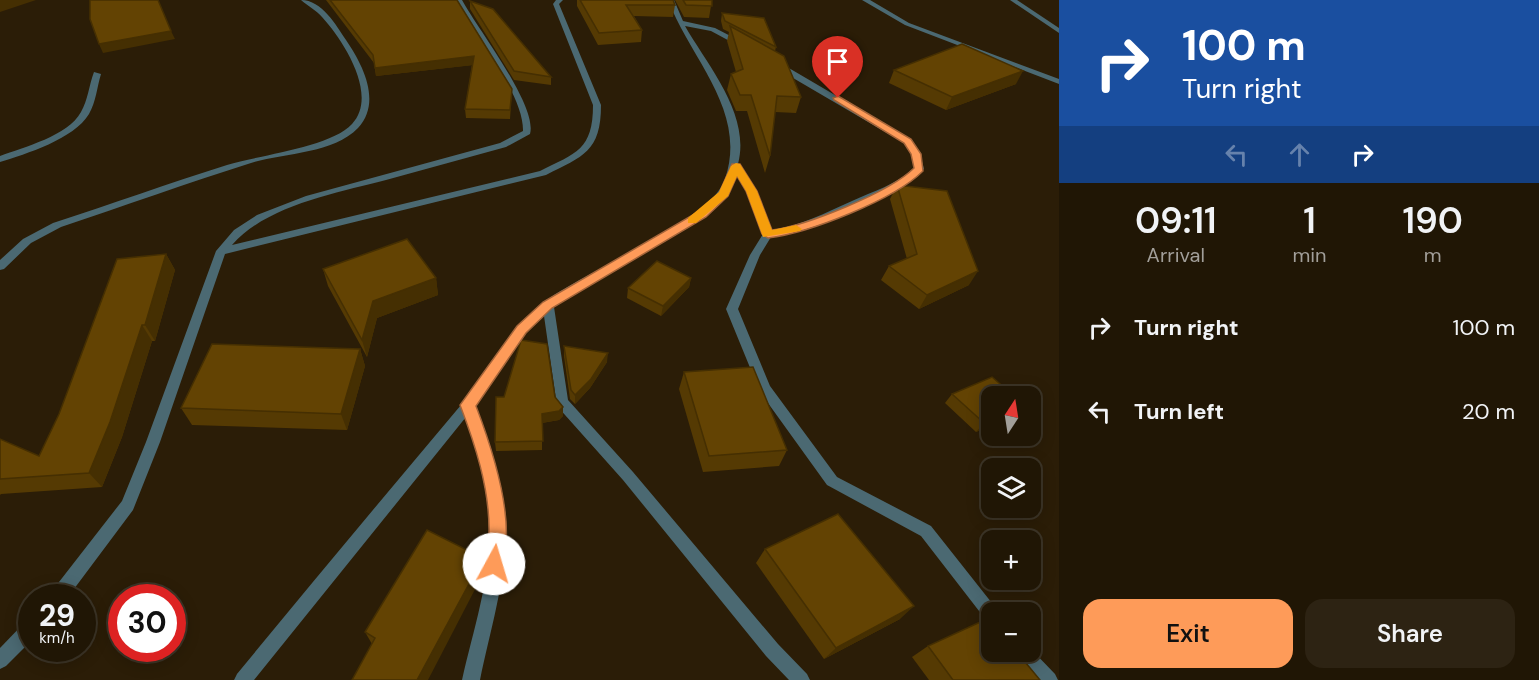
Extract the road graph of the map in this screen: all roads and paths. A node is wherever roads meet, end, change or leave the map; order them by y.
1 (304, 0) edge
2 (459, 0) edge
3 (671, 0) edge
4 (865, 0) edge
5 (1013, 0) edge
6 (557, 2) edge
7 (680, 23) junction
8 (1059, 31) edge
9 (748, 48) edge
10 (767, 59) edge
11 (97, 74) dead end
12 (1059, 82) edge
13 (0, 159) edge
14 (736, 166) junction
15 (768, 234) junction
16 (221, 251) junction
17 (0, 266) edge
18 (548, 305) junction
19 (468, 405) junction
20 (68, 584) edge
21 (982, 602) edge
22 (18, 641) edge
23 (0, 660) edge
24 (1032, 662) edge
25 (243, 680) edge
26 (471, 680) edge
27 (801, 680) edge
28 (1049, 680) edge

1 - 17 street
2 - 16 street
3 - 7 street
4 - 12 street
5 - 8 street
6 - 16 street
7 - 9 street
7 - 14 street
10 - 15 street
11 - 13 street
14 - 15 street
14 - 18 street
15 - 21 street
16 - 20 street
18 - 19 street
18 - 27 street
19 - 25 street
19 - 26 street
22 - 23 street
24 - 28 street

